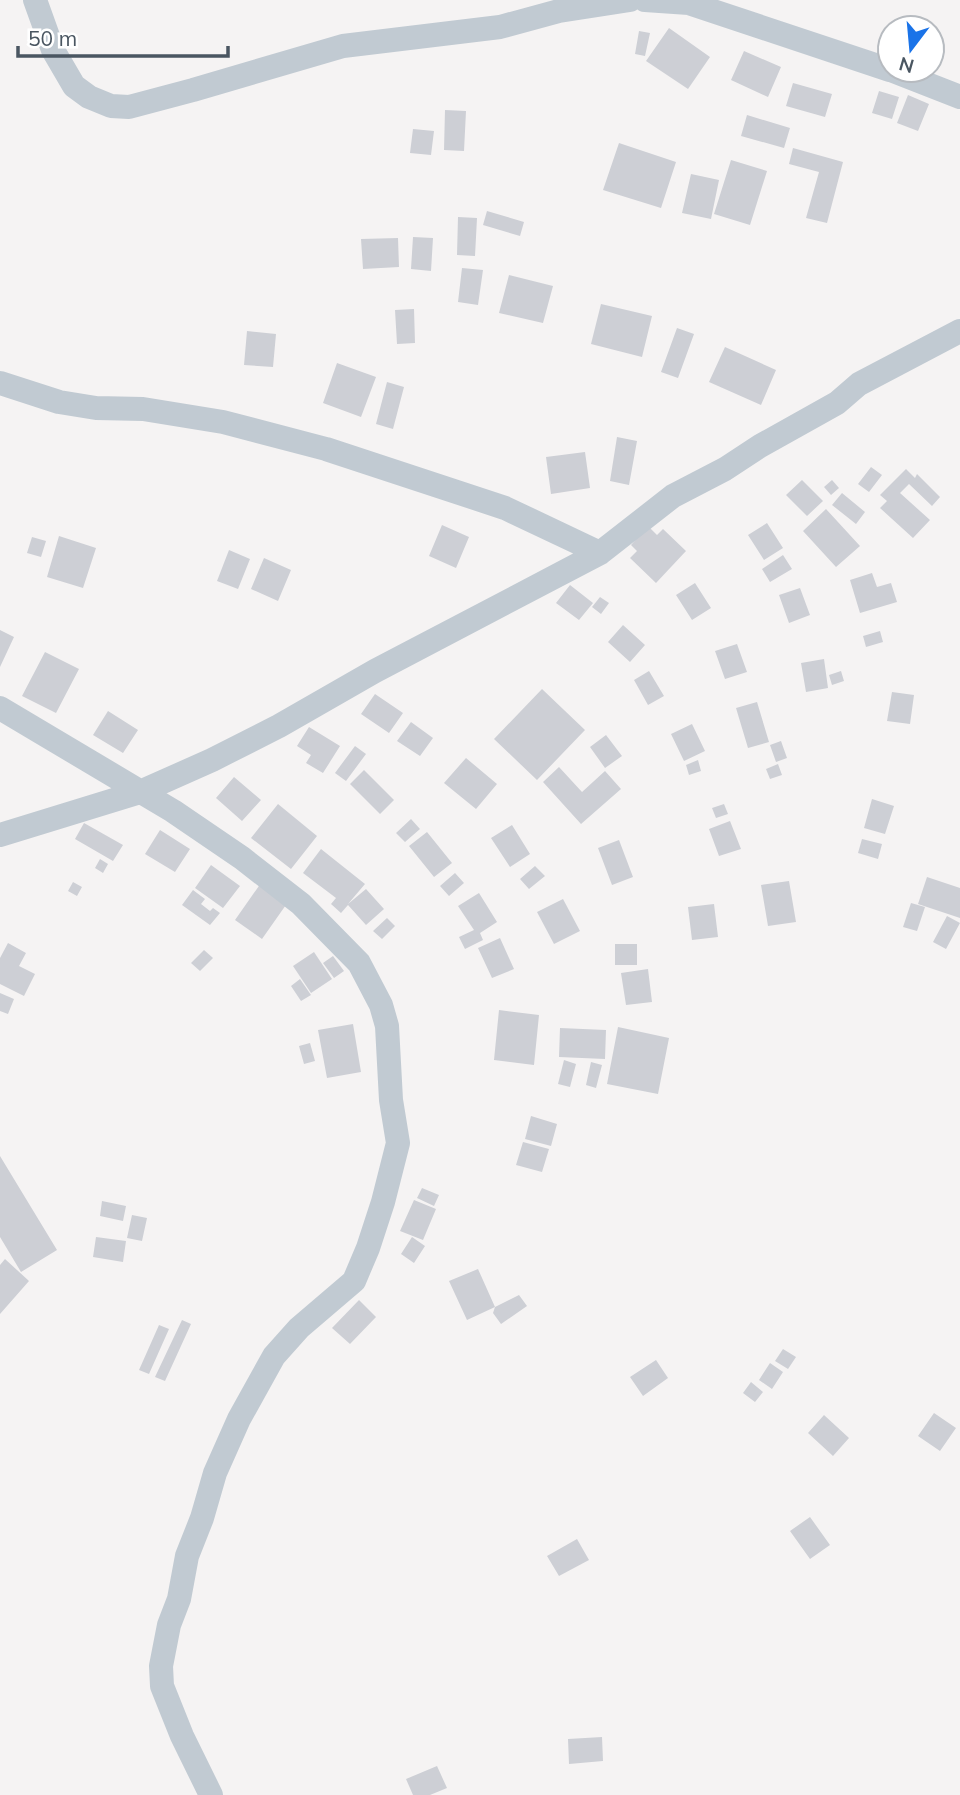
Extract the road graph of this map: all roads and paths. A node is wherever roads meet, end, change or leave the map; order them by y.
1 (35, 0) edge
2 (630, 0) edge
3 (645, 0) edge
4 (876, 65) edge
5 (927, 84) edge
6 (960, 97) edge
7 (960, 331) edge
8 (0, 383) edge
9 (600, 553) junction
10 (0, 708) edge
11 (140, 792) junction
12 (0, 835) edge
13 (211, 1795) edge

1 - 2 street
3 - 4 street
5 - 6 street
7 - 9 street
8 - 9 street
9 - 11 street
10 - 11 street
11 - 12 street
11 - 13 street

